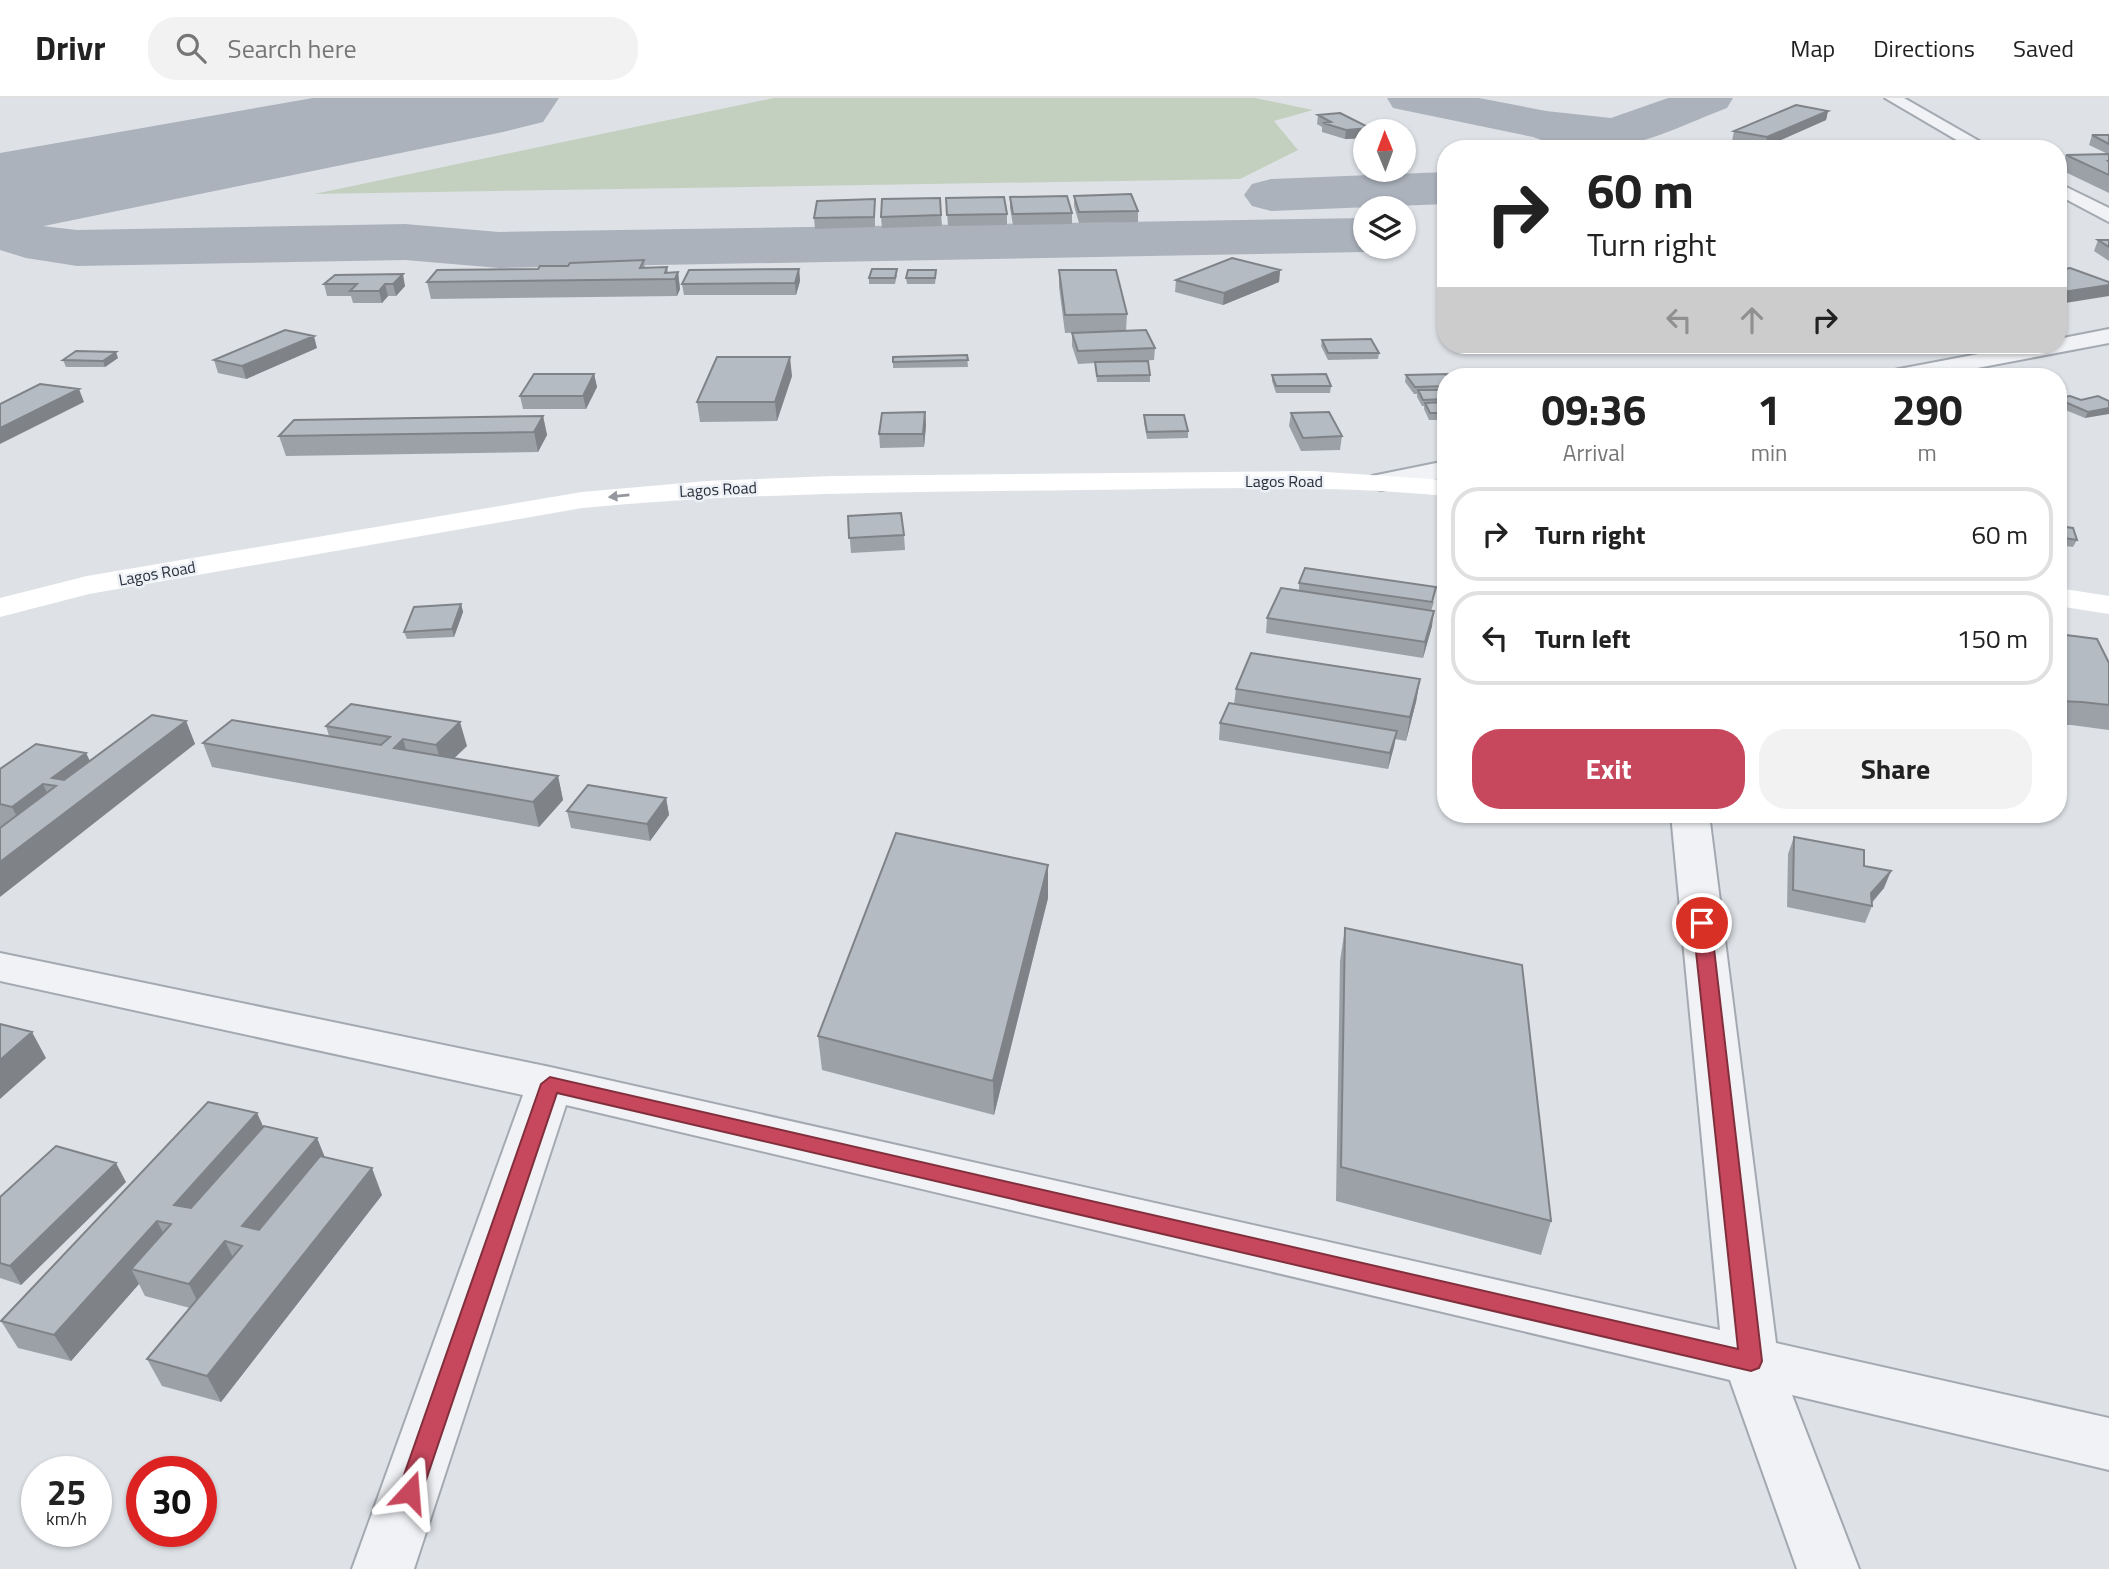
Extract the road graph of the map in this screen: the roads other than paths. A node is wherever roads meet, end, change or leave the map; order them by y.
1 (1893, 98) edge
2 (1970, 140) edge
3 (2067, 193) edge
4 (2109, 216) edge
5 (2109, 336) edge
6 (2067, 344) edge
7 (2014, 354) edge
8 (1941, 368) edge
9 (1437, 471) edge
10 (1382, 482) junction
11 (1437, 487) edge
12 (1437, 504) edge
13 (2067, 580) edge
14 (2109, 586) edge
15 (2067, 599) edge
16 (2109, 606) edge
17 (0, 608) edge
18 (0, 625) edge
19 (1691, 823) edge
20 (0, 967) edge
21 (550, 1084) junction
22 (1751, 1361) junction
23 (2109, 1444) edge
24 (383, 1569) edge
25 (1828, 1569) edge

1 - 2 street
3 - 4 street
5 - 6 street
7 - 8 street
9 - 10 street
10 - 11 main road, Lagos Road
10 -> 17 main road, Lagos Road
12 - 18 main road, Lagos Road
13 - 14 main road
15 - 16 main road
19 - 22 street
20 - 21 street
21 - 22 street
21 - 24 street
22 - 23 street
22 - 25 street

